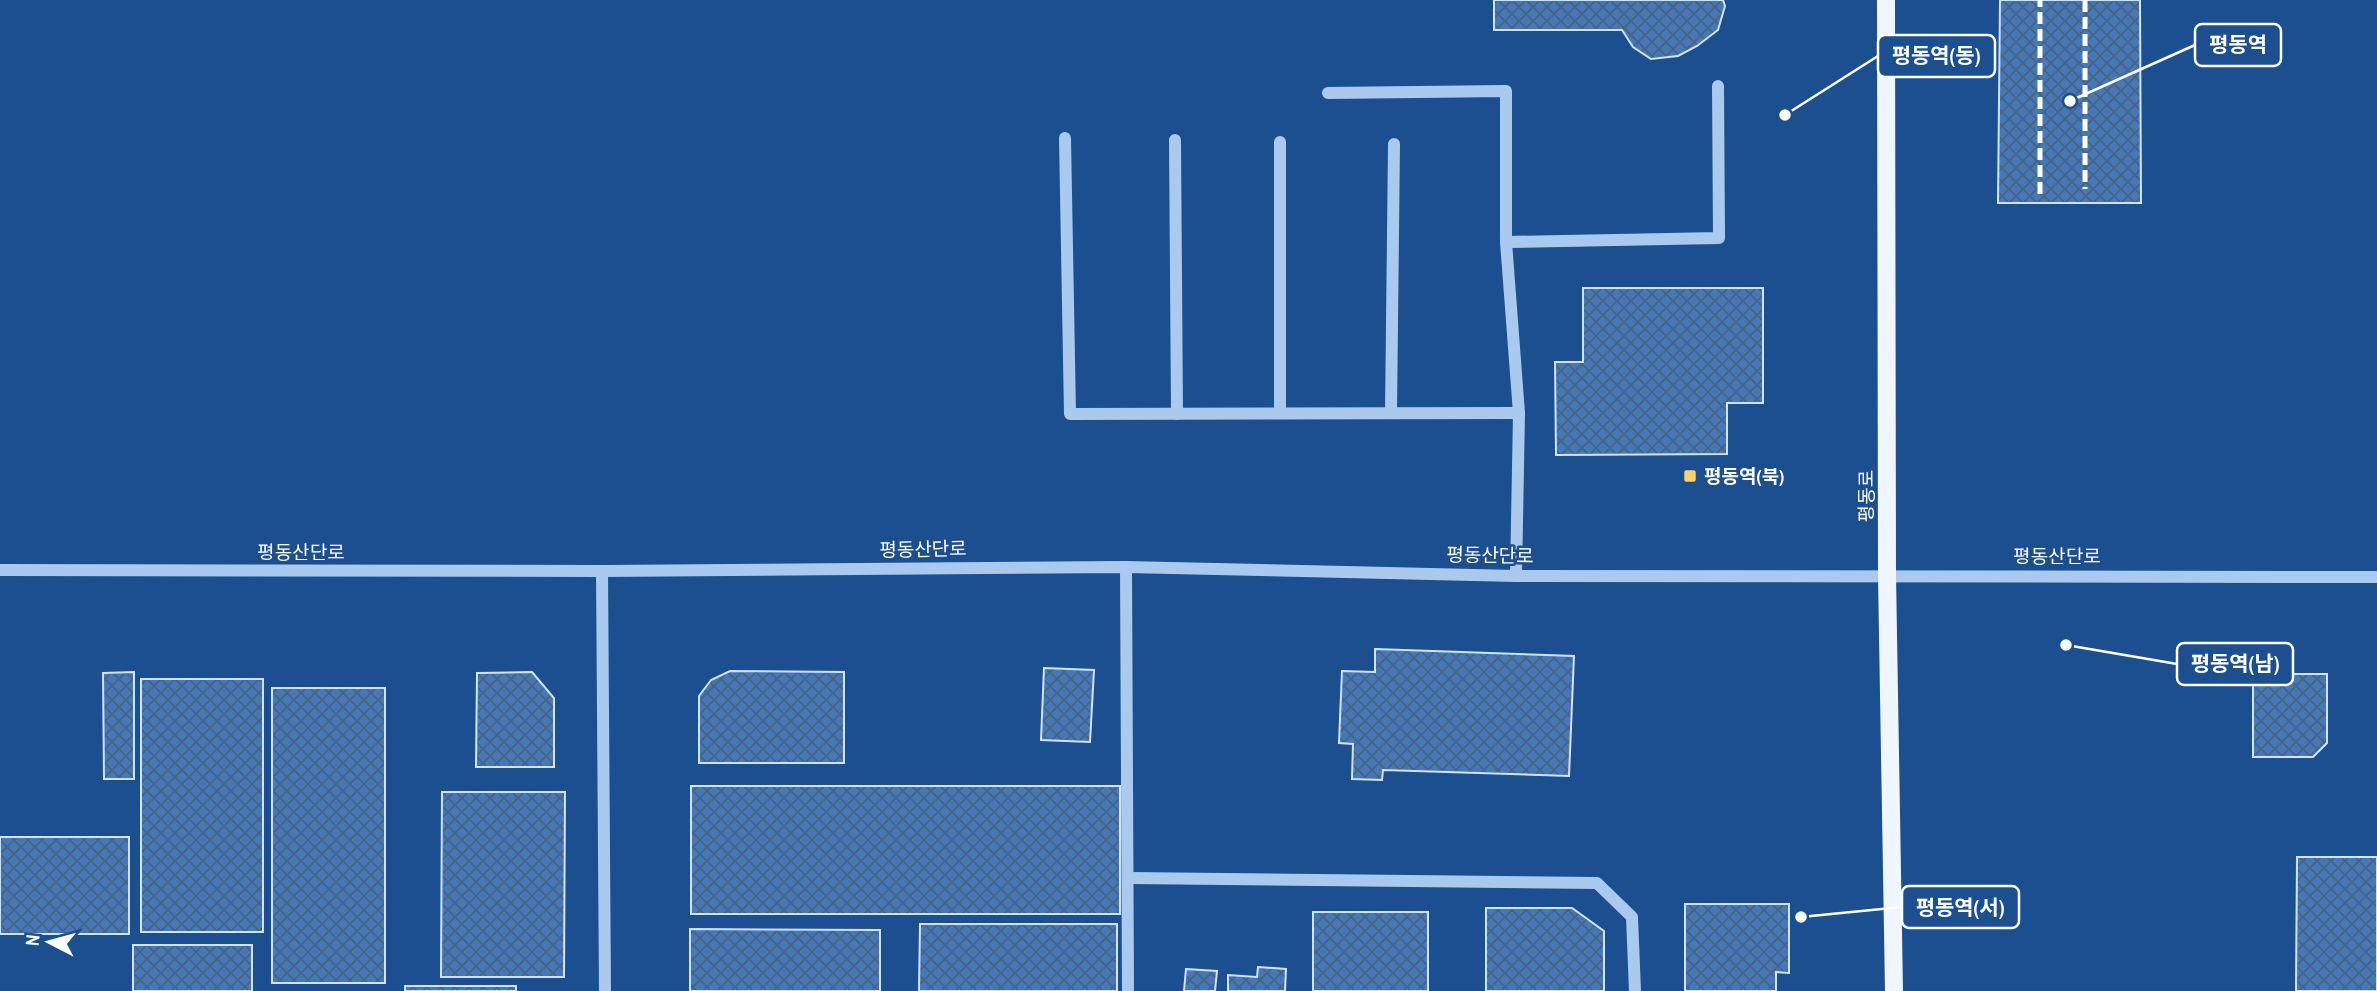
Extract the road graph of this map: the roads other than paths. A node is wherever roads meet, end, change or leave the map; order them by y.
1 (1886, 0) edge
2 (1718, 86) dead end
3 (1328, 93) dead end
4 (1065, 138) dead end
5 (1175, 140) dead end
6 (1280, 142) dead end
7 (1394, 144) dead end
8 (1506, 242) junction
9 (1391, 413) junction
10 (1519, 413) junction
11 (1177, 414) junction
12 (1280, 414) junction
13 (1126, 567) junction
14 (0, 570) edge
15 (602, 571) junction
16 (1888, 575) junction
17 (1516, 576) junction
18 (2377, 577) edge
19 (1129, 878) junction
20 (605, 991) edge
21 (1128, 991) edge
22 (1635, 991) edge
23 (1894, 991) edge

1 - 16 main road, 평동로
2 - 8 street
3 - 8 street
4 - 11 street
5 - 11 street
6 - 12 street
7 - 9 street
8 - 10 street
9 - 10 street
9 - 12 street
10 - 17 street
11 - 12 street
13 - 15 street, 평동산단로
13 - 17 street, 평동산단로
13 - 19 street
14 - 15 street, 평동산단로
15 - 20 street
16 - 17 street, 평동산단로
16 - 18 street, 평동산단로
16 - 23 main road, 평동로
19 - 21 street
19 - 22 street

